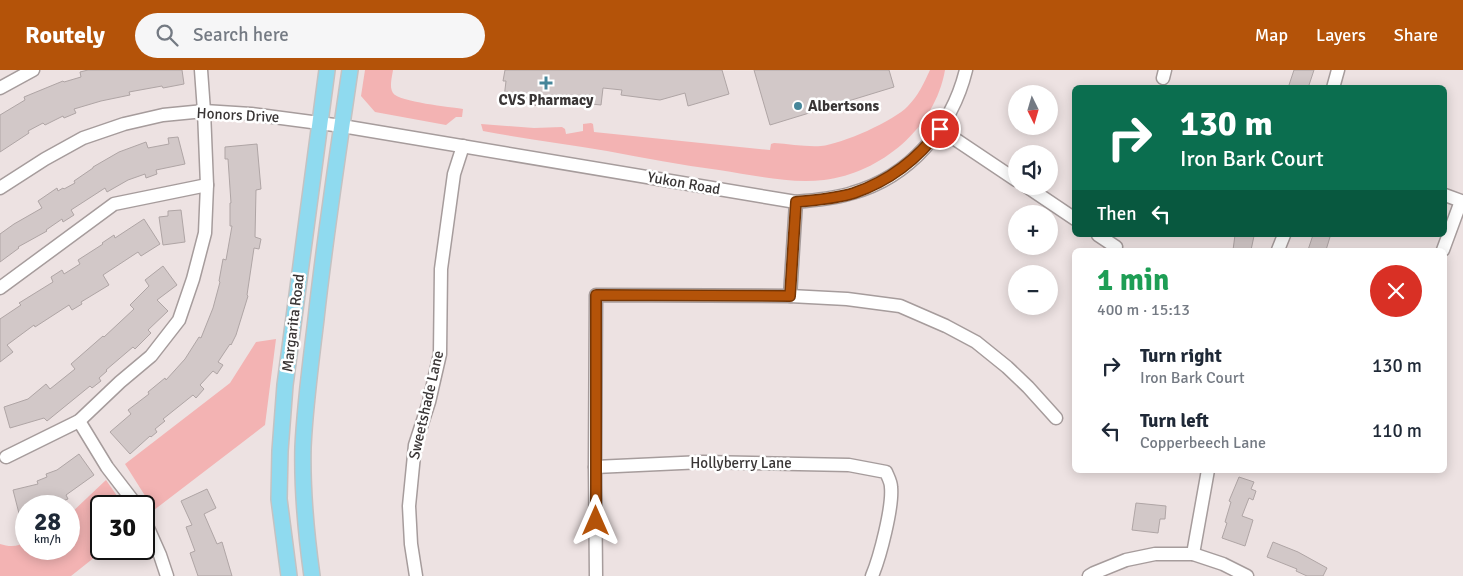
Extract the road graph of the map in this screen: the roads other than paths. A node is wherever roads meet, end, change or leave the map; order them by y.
1 (33, 70) edge
2 (201, 70) edge
3 (327, 70) edge
4 (350, 70) edge
5 (966, 70) edge
6 (1338, 70) edge
7 (1334, 85) edge
8 (0, 88) edge
9 (204, 111) junction
10 (320, 123) junction
11 (342, 126) junction
12 (940, 129) junction
13 (463, 146) junction
14 (1008, 175) edge
15 (207, 185) junction
16 (0, 188) edge
17 (1039, 195) edge
18 (1447, 196) edge
19 (796, 202) junction
20 (1072, 218) edge
21 (1101, 237) edge
22 (1116, 247) dead end
23 (1444, 248) edge
24 (0, 288) edge
25 (790, 296) junction
26 (1056, 418) dead end
27 (78, 421) junction
28 (6, 457) dead end
29 (595, 466) junction
30 (1207, 473) edge
31 (129, 495) edge
32 (155, 544) edge
33 (1193, 554) junction
34 (167, 576) edge
35 (289, 576) edge
36 (312, 576) edge
37 (416, 576) edge
38 (596, 576) edge
39 (872, 576) edge
40 (1089, 576) edge
41 (1247, 576) edge

1 - 8 street
2 - 9 street
3 - 10 main road, Margarita Road
4 - 11 main road, Margarita Road
5 - 12 street, Yukon Road
6 - 7 street
9 - 10 street, Honors Drive
9 - 15 street
9 - 16 street, Honors Drive
10 - 11 street, Honors Drive
10 - 35 main road, Margarita Road
11 - 13 street, Yukon Road
11 - 36 main road, Margarita Road
12 - 14 street
12 - 19 street, Yukon Road
13 - 19 street, Yukon Road
13 - 37 street, Sweetshade Lane
15 - 24 street
15 - 27 street
17 - 20 street
18 - 23 street
19 - 25 street
21 - 22 street
25 - 26 street
25 - 29 street
27 - 28 street
27 - 31 street
29 - 38 street
29 - 39 street, Hollyberry Lane
30 - 33 street
32 - 34 street
33 - 40 street
33 - 41 street

